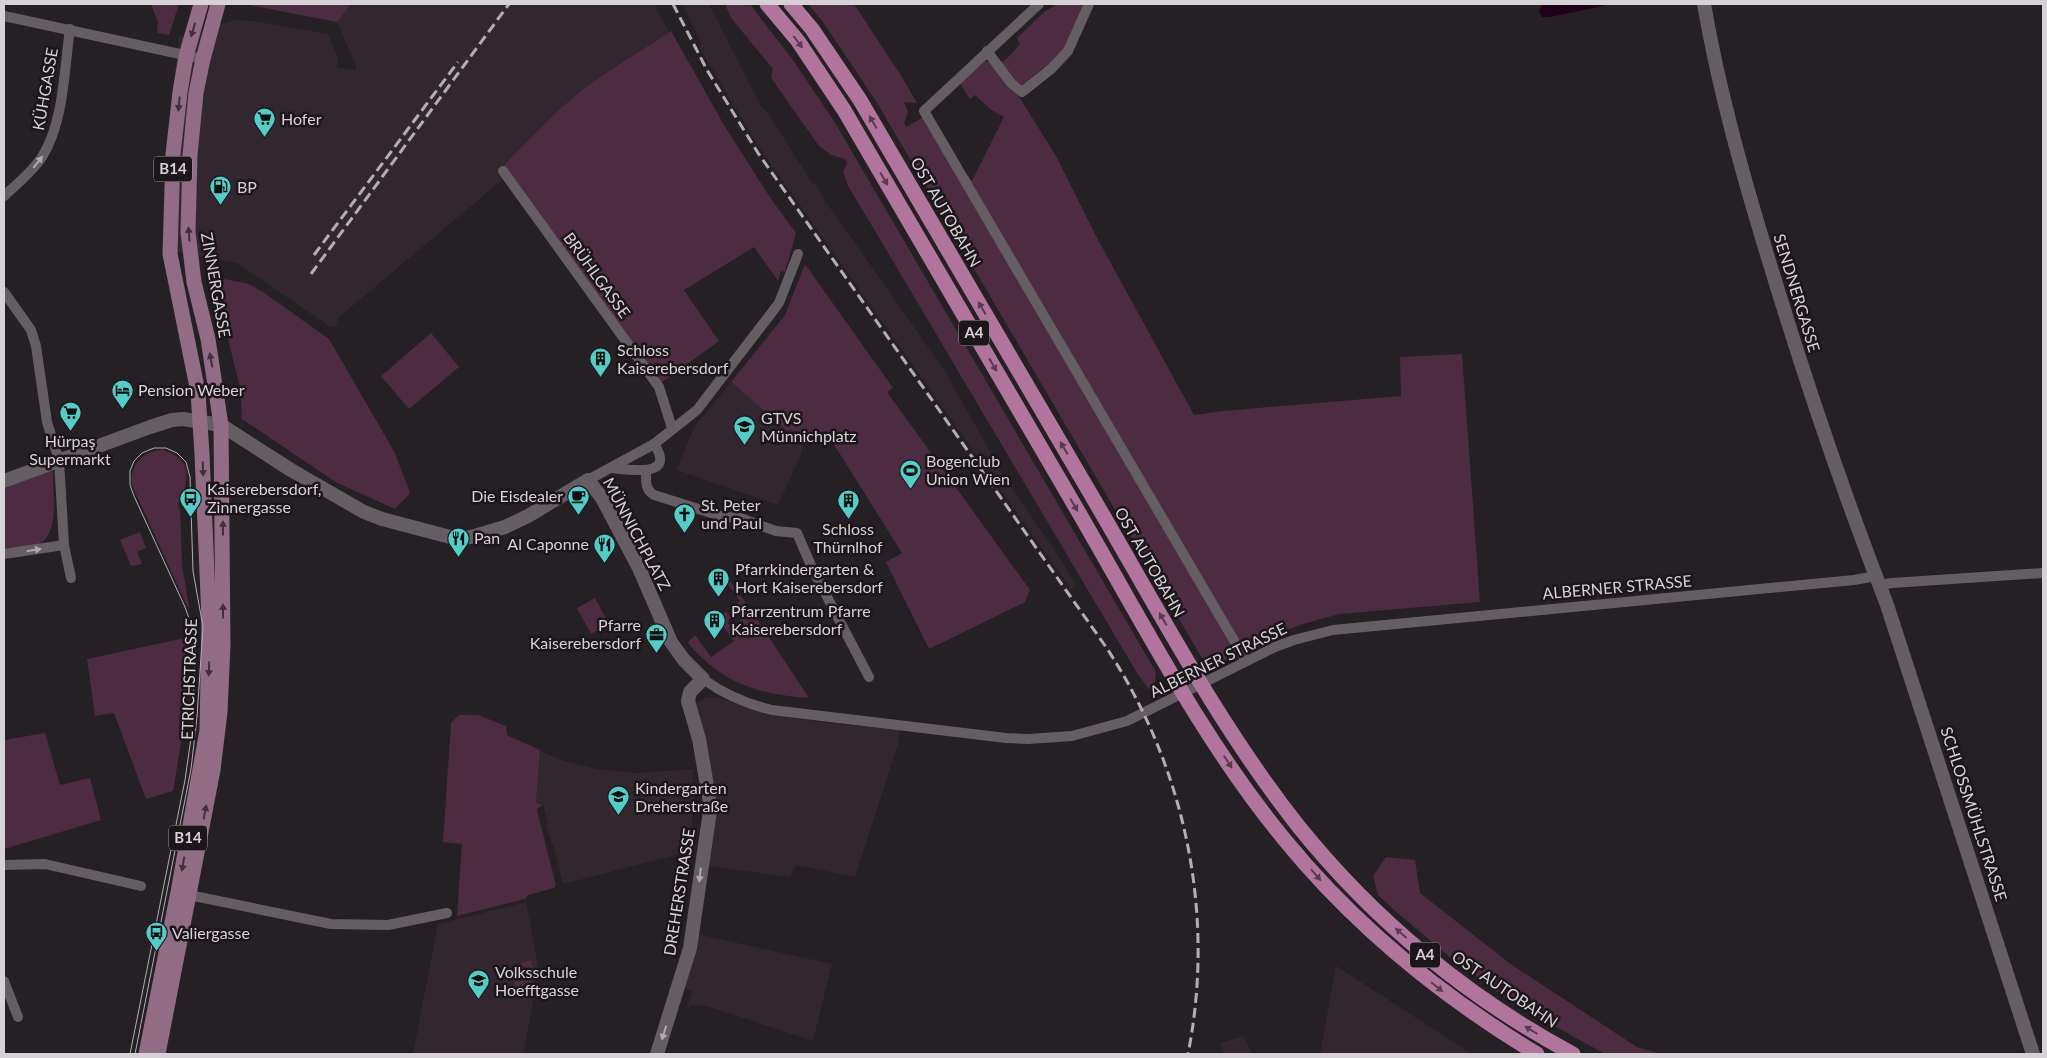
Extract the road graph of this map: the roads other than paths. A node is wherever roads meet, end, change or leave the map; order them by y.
1 (201, 4) edge
2 (218, 4) edge
3 (767, 4) edge
4 (791, 4) edge
5 (1039, 4) edge
6 (1089, 4) edge
7 (1704, 4) edge
8 (4, 16) edge
9 (70, 29) junction
10 (987, 52) junction
11 (186, 56) junction
12 (203, 59) junction
13 (503, 171) dead end
14 (4, 196) edge
15 (798, 254) dead end
16 (4, 292) edge
17 (200, 420) junction
18 (221, 425) junction
19 (672, 428) junction
20 (654, 444) junction
21 (59, 460) junction
22 (612, 468) junction
23 (646, 472) junction
24 (588, 480) junction
25 (4, 481) edge
26 (64, 545) junction
27 (4, 554) edge
28 (2043, 573) edge
29 (71, 578) dead end
30 (1878, 581) junction
31 (1246, 661) junction
32 (870, 678) dead end
33 (703, 679) junction
34 (4, 865) edge
35 (141, 886) dead end
36 (190, 894) junction
37 (447, 913) dead end
38 (4, 981) edge
39 (18, 1017) dead end
40 (146, 1054) edge
41 (158, 1054) edge
42 (657, 1054) edge
43 (1537, 1054) edge
44 (1573, 1054) edge
45 (2033, 1054) edge

1 -> 11 main road, B14
2 - 12 main road, ZINNERGASSE / B14
3 -> 43 highway, A4
44 -> 4 highway, OST AUTOBAHN / A4
5 - 10 street
6 - 10 street
7 - 30 street, SENDNERGASSE
8 - 9 street
9 - 11 street
14 -> 9 street, KÜHGASSE
10 - 31 street
11 - 12 street
11 -> 17 main road, B14
18 -> 12 main road, ZINNERGASSE / B14
13 - 19 street, BRÜHLGASSE
15 - 19 street
16 - 21 street
17 - 18 street
17 - 21 street
17 -> 40 main road, ETRICHSTRASSE / B14
18 - 24 street
36 -> 18 main road, ETRICHSTRASSE / B14
19 - 20 street
20 - 22 street
20 - 23 street
21 - 25 street
21 - 26 street
22 - 23 street, MÜNNICHPLATZ
22 - 24 street
23 - 32 street, MÜNNICHPLATZ
24 - 33 street, MÜNNICHPLATZ
27 -> 26 street
26 - 29 street
28 - 30 street, ALBERNER STRASSE
30 - 31 street, ALBERNER STRASSE
30 - 45 street, SCHLOSSMÜHLSTRASSE
31 - 33 street, ALBERNER STRASSE
33 -> 42 street, DREHERSTRASSE
34 - 35 street
36 - 37 street
36 - 41 main road, ETRICHSTRASSE / B14
38 - 39 street

